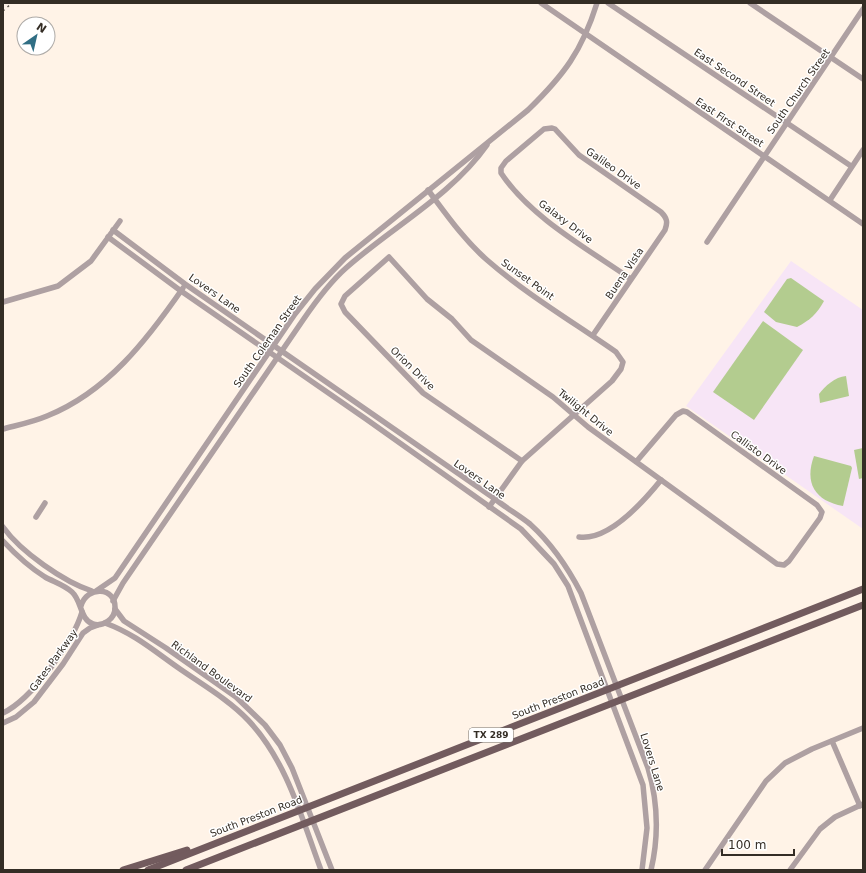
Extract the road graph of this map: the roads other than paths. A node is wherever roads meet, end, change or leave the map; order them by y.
1 (541, 3) edge
2 (597, 3) edge
3 (608, 3) edge
4 (750, 3) edge
5 (863, 9) edge
6 (587, 33) junction
7 (832, 58) junction
8 (863, 79) edge
9 (787, 123) junction
10 (492, 138) junction
11 (863, 150) edge
12 (765, 157) junction
13 (852, 166) junction
14 (501, 168) joint
15 (428, 190) junction
16 (434, 198) junction
17 (830, 200) junction
18 (120, 221) dead end
19 (667, 221) joint
20 (863, 224) edge
21 (113, 230) junction
22 (108, 237) junction
23 (707, 242) dead end
24 (631, 279) junction
25 (185, 284) junction
26 (181, 291) junction
27 (3, 302) edge
28 (341, 304) joint
29 (593, 335) junction
30 (275, 346) junction
31 (270, 352) junction
32 (283, 352) junction
33 (278, 358) junction
34 (370, 413) junction
35 (574, 415) junction
36 (366, 419) junction
37 (3, 429) edge
38 (208, 443) junction
39 (216, 448) junction
40 (203, 449) junction
41 (212, 455) junction
42 (522, 461) junction
43 (636, 462) junction
44 (661, 480) junction
45 (495, 499) junction
46 (45, 503) dead end
47 (489, 507) junction
48 (36, 517) dead end
49 (3, 527) edge
50 (579, 537) dead end
51 (3, 541) edge
52 (138, 543) junction
53 (133, 549) junction
54 (146, 549) junction
55 (142, 555) junction
56 (784, 565) joint
57 (863, 588) edge
58 (94, 591) junction
59 (113, 601) junction
60 (863, 604) edge
61 (81, 609) junction
62 (115, 609) junction
63 (102, 624) junction
64 (56, 658) junction
65 (180, 658) junction
66 (63, 664) junction
67 (175, 666) junction
68 (616, 686) junction
69 (608, 690) junction
70 (621, 699) junction
71 (612, 703) junction
72 (3, 713) edge
73 (3, 723) edge
74 (863, 728) edge
75 (832, 741) junction
76 (862, 805) edge
77 (307, 807) junction
78 (298, 811) junction
79 (312, 820) junction
80 (304, 824) junction
81 (212, 844) junction
82 (122, 870) edge
83 (148, 870) edge
84 (187, 870) edge
85 (321, 870) edge
86 (332, 870) edge
87 (642, 870) edge
88 (651, 870) edge
89 (705, 870) edge
90 (790, 870) edge

1 - 6 street, East First Street
2 - 6 street, South Coleman Street
3 - 9 street, East Second Street
4 - 7 street
5 - 7 street, South Church Street
6 - 10 street, South Coleman Street
6 - 12 street, East First Street
7 - 8 street
7 - 9 street, South Church Street
9 - 12 street, South Church Street
9 - 13 street, East Second Street
10 - 15 street, South Coleman Street
10 - 16 street, South Coleman Street
11 - 13 street
12 - 17 street, East First Street
12 - 23 street, South Church Street
13 - 17 street
14 - 19 street, Galileo Drive
14 - 24 street, Galaxy Drive
15 - 16 street, Sunset Point
15 - 30 street, South Coleman Street
16 - 29 street, Sunset Point
16 - 32 street, South Coleman Street
17 - 20 street, East First Street
18 - 21 street
19 - 24 street, Buena Vista
21 - 22 street
21 - 25 street, Lovers Lane
22 - 26 street, Lovers Lane
22 - 27 street
24 - 29 street, Buena Vista
25 - 26 street
25 - 30 street, Lovers Lane
26 - 31 street, Lovers Lane
26 - 37 street
28 - 35 street, Twilight Drive
28 - 42 street, Orion Drive
29 - 35 street, Sunset Point
30 - 31 street, South Coleman Street
30 - 32 street, Lovers Lane
31 - 33 street, Lovers Lane
31 - 38 street, South Coleman Street
32 - 33 street, South Coleman Street
32 - 34 street, Lovers Lane
33 - 36 street, Lovers Lane
33 - 39 street, South Coleman Street
34 - 36 street
34 - 45 street, Lovers Lane
35 - 42 street
35 - 43 street, Twilight Drive
36 - 47 street, Lovers Lane
38 - 39 street
38 - 40 street, South Coleman Street
39 - 41 street, South Coleman Street
40 - 41 street
40 - 52 street, South Coleman Street
41 - 54 street, South Coleman Street
42 - 45 street
43 - 44 street, Twilight Drive
43 - 56 street, Callisto Drive
44 - 50 street
44 - 56 street, Twilight Drive
45 - 47 street
45 - 68 street, Lovers Lane
46 - 48 street
47 - 69 street, Lovers Lane
49 - 58 street
51 - 61 street
52 - 53 street, South Coleman Street
52 - 54 street
53 - 55 street
53 - 58 street, South Coleman Street
54 - 55 street, South Coleman Street
55 - 59 street, South Coleman Street
57 - 68 main road, South Preston Road / TX 289
58 - 59 street
58 - 61 street
59 - 62 street
60 - 70 main road, TX 289
61 - 63 street
61 - 64 street, Gates Parkway
62 - 63 street
62 - 65 street, Richland Boulevard
63 - 66 street, Gates Parkway
63 - 67 street, Richland Boulevard
64 - 66 street
64 - 72 street, Gates Parkway
65 - 67 street
65 - 77 street, Richland Boulevard
66 - 73 street, Gates Parkway
67 - 78 street, Richland Boulevard
68 - 69 main road, South Preston Road / TX 289
68 - 70 street, Lovers Lane
69 - 71 street, Lovers Lane
69 - 77 main road, South Preston Road / TX 289
70 - 71 main road, TX 289
70 - 88 street, Lovers Lane
71 - 79 main road, TX 289
71 - 87 street, Lovers Lane
74 - 75 street
75 - 76 street
75 - 89 street
76 - 90 street
77 - 78 main road, South Preston Road / TX 289
77 - 79 street, Richland Boulevard
78 - 80 street, Richland Boulevard
78 - 81 main road, South Preston Road / TX 289
79 - 80 main road, TX 289
79 - 86 street, Richland Boulevard
80 - 84 main road, TX 289
80 - 85 street, Richland Boulevard
81 - 82 main road
81 - 83 main road, South Preston Road / TX 289

